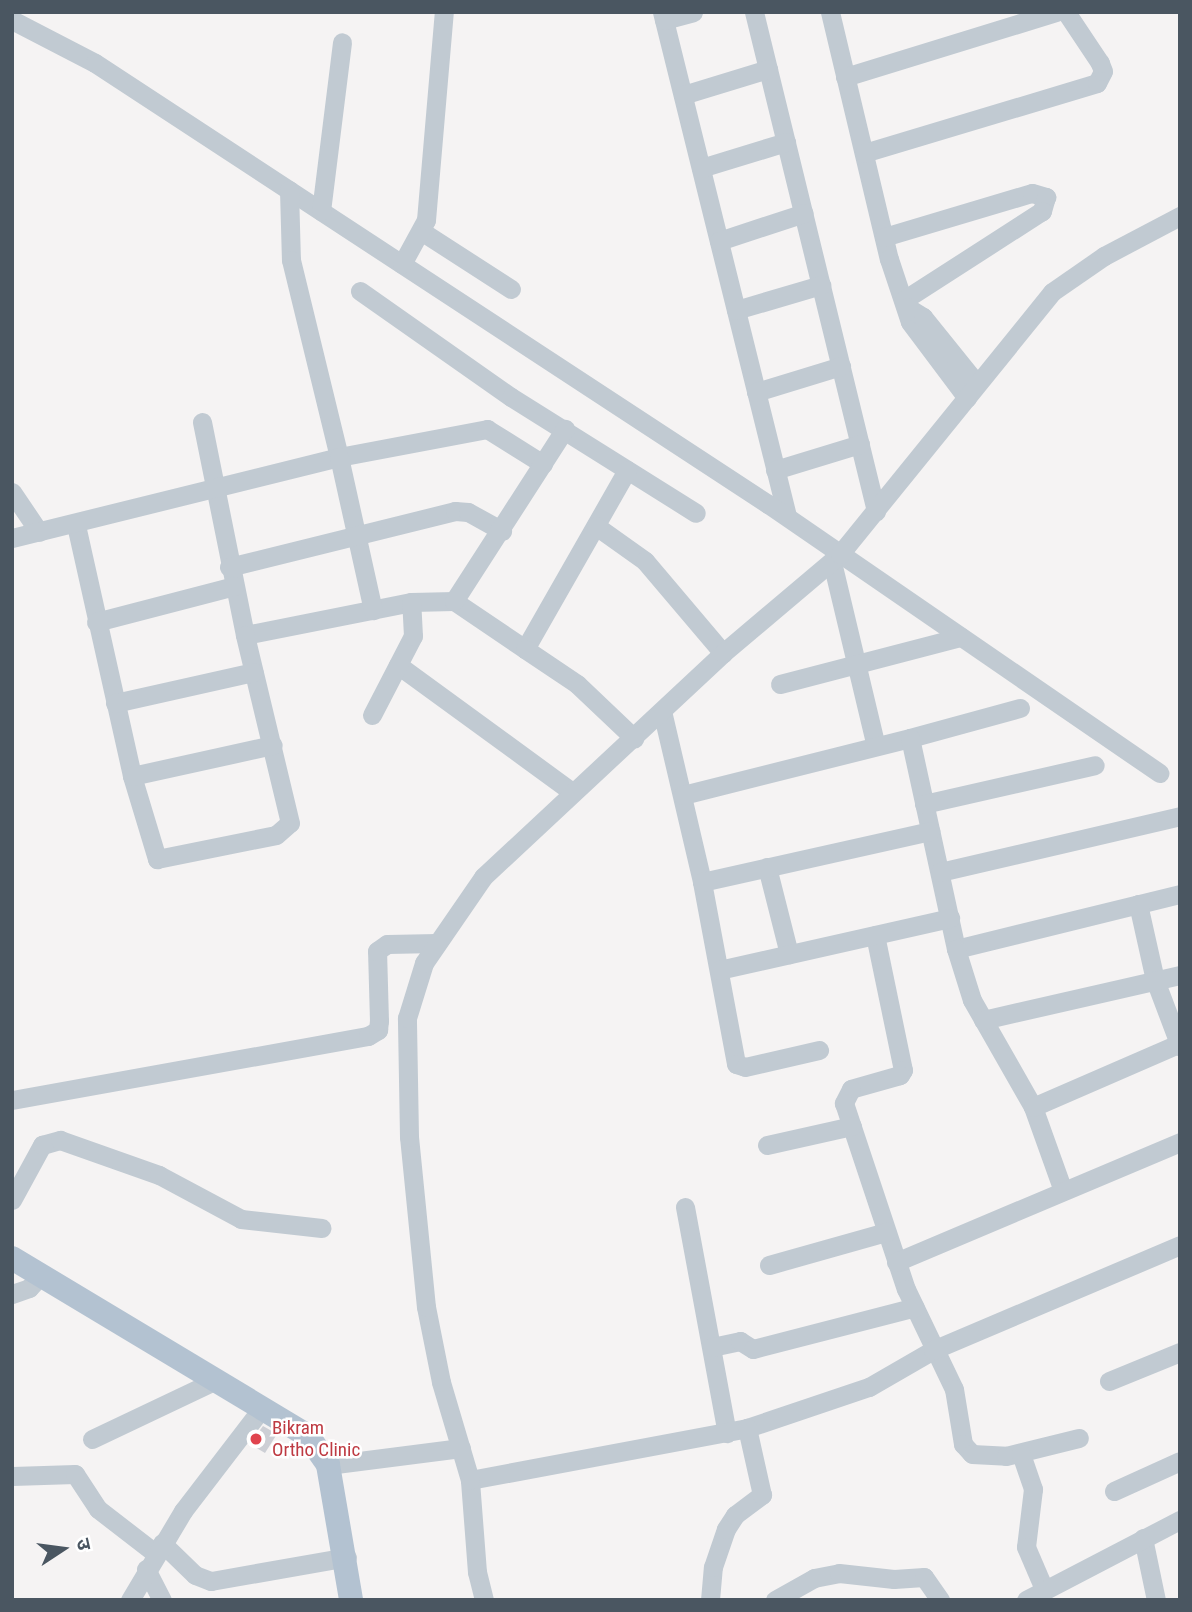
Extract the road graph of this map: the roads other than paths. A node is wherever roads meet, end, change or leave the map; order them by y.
1 (444, 12) edge
2 (693, 12) edge
3 (754, 12) edge
4 (830, 12) edge
5 (1056, 12) edge
6 (1066, 12) edge
7 (663, 16) edge
8 (12, 20) edge
9 (342, 42) dead end
10 (768, 69) junction
11 (845, 77) junction
12 (683, 95) junction
13 (786, 142) junction
14 (864, 153) junction
15 (701, 168) junction
16 (289, 190) junction
17 (321, 211) junction
18 (804, 214) junction
19 (1180, 216) edge
20 (421, 231) junction
21 (884, 237) junction
22 (719, 241) junction
23 (402, 264) junction
24 (821, 285) junction
25 (511, 289) dead end
26 (359, 291) dead end
27 (905, 304) junction
28 (736, 310) junction
29 (841, 366) junction
30 (972, 391) junction
31 (756, 392) junction
32 (202, 422) dead end
33 (565, 429) junction
34 (860, 444) junction
35 (339, 457) junction
36 (543, 464) junction
37 (628, 470) junction
38 (775, 470) junction
39 (215, 490) junction
40 (12, 492) edge
41 (876, 511) junction
42 (696, 513) dead end
43 (787, 516) junction
44 (76, 525) junction
45 (596, 526) junction
46 (502, 531) junction
47 (39, 533) junction
48 (357, 537) junction
49 (12, 538) edge
50 (836, 558) junction
51 (232, 577) junction
52 (454, 601) junction
53 (411, 602) junction
54 (373, 610) junction
55 (96, 622) junction
56 (245, 635) junction
57 (961, 637) junction
58 (526, 649) junction
59 (723, 653) junction
60 (856, 662) junction
61 (398, 665) junction
62 (254, 672) junction
63 (780, 684) dead end
64 (115, 703) junction
65 (1020, 708) dead end
66 (662, 711) junction
67 (372, 715) dead end
68 (634, 738) junction
69 (910, 738) junction
70 (273, 745) junction
71 (876, 746) junction
72 (1095, 765) dead end
73 (1160, 773) dead end
74 (132, 776) junction
75 (571, 791) junction
76 (683, 795) junction
77 (924, 804) junction
78 (1180, 816) edge
79 (930, 831) junction
80 (767, 867) junction
81 (940, 872) junction
82 (702, 882) junction
83 (1180, 894) edge
84 (1138, 904) junction
85 (950, 918) junction
86 (875, 935) junction
87 (437, 943) junction
88 (956, 948) junction
89 (789, 954) junction
90 (719, 970) junction
91 (1180, 975) edge
92 (1155, 980) junction
93 (983, 1020) junction
94 (1179, 1044) edge
95 (819, 1050) dead end
96 (12, 1100) edge
97 (1033, 1107) junction
98 (852, 1126) junction
99 (1180, 1142) edge
100 (767, 1145) dead end
101 (1063, 1191) junction
102 (12, 1200) edge
103 (685, 1207) dead end
104 (321, 1228) dead end
105 (886, 1232) junction
106 (1180, 1245) edge
107 (12, 1258) edge
108 (896, 1262) junction
109 (769, 1265) dead end
110 (41, 1275) junction
111 (12, 1294) edge
112 (915, 1307) junction
113 (712, 1347) junction
114 (933, 1350) junction
115 (1180, 1352) edge
116 (216, 1380) junction
117 (1108, 1381) dead end
118 (262, 1408) junction
119 (747, 1428) junction
120 (727, 1433) junction
121 (1079, 1438) dead end
122 (92, 1439) dead end
123 (461, 1448) junction
124 (1021, 1454) junction
125 (1180, 1461) edge
126 (328, 1465) junction
127 (12, 1476) edge
128 (470, 1480) junction
129 (1114, 1491) dead end
130 (1180, 1520) edge
131 (1143, 1538) junction
132 (154, 1555) junction
133 (346, 1557) junction
134 (1035, 1596) edge
135 (130, 1600) edge
136 (162, 1600) edge
137 (351, 1600) edge
138 (484, 1600) edge
139 (710, 1600) edge
140 (775, 1600) edge
141 (940, 1600) edge
142 (1156, 1600) edge

1 - 20 street
2 - 7 street
3 - 10 street
4 - 11 street
5 - 11 street
6 - 14 street
7 - 12 street
8 - 16 street
9 - 17 street
10 - 12 street
10 - 13 street
11 - 14 street
12 - 15 street
13 - 15 street
13 - 18 street
14 - 21 street
15 - 22 street
16 - 17 street
16 - 35 street
17 - 23 street
18 - 22 street
18 - 24 street
19 - 30 street
20 - 23 street
20 - 25 street
21 - 27 street
21 - 27 street
22 - 28 street
23 - 43 street
24 - 28 street
24 - 29 street
26 - 33 street
27 - 30 street
28 - 31 street
29 - 31 street
29 - 34 street
30 - 41 street
31 - 38 street
32 - 39 street
33 - 36 street
33 - 37 street
34 - 38 street
34 - 41 street
35 - 36 street
35 - 39 street
35 - 48 street
36 - 46 street
37 - 42 street
37 - 45 street
38 - 43 street
39 - 44 street
39 - 51 street
40 - 47 street
41 - 50 street
43 - 50 street
44 - 47 street
44 - 55 street
45 - 58 street
45 - 59 street
46 - 48 street
46 - 52 street
47 - 49 street
48 - 51 street
48 - 54 street
50 - 57 street
50 - 59 street
50 - 60 street
51 - 55 street
51 - 56 street
52 - 53 street
52 - 58 street
53 - 54 street
53 - 61 street
54 - 56 street
55 - 64 street
56 - 62 street
57 - 60 street
57 - 73 street
58 - 68 street
59 - 66 street
60 - 63 street
60 - 71 street
61 - 67 street
61 - 75 street
62 - 64 street
62 - 70 street
64 - 74 street
65 - 69 street
66 - 68 street
66 - 76 street
68 - 75 street
69 - 71 street
69 - 77 street
70 - 74 street
70 - 74 street
71 - 76 street
72 - 77 street
75 - 87 street
76 - 82 street
77 - 79 street
78 - 81 street
79 - 80 street
79 - 81 street
80 - 82 street
80 - 89 street
81 - 85 street
82 - 90 street
83 - 84 street
84 - 88 street
84 - 92 street
85 - 86 street
85 - 88 street
86 - 89 street
86 - 98 street
87 - 96 street
87 - 123 street
88 - 93 street
89 - 90 street
90 - 95 street
91 - 92 street
92 - 93 street
92 - 94 street
93 - 97 street
94 - 97 street
97 - 101 street
98 - 100 street
98 - 105 street
99 - 101 street
101 - 108 street
102 - 104 street
103 - 113 street
105 - 108 street
105 - 109 street
106 - 114 street
107 - 110 main road
108 - 112 street
110 - 111 street
110 - 116 main road
112 - 113 street
112 - 114 street
113 - 120 street
114 - 119 street
114 - 124 street
115 - 117 street
116 - 118 main road
116 - 122 street
118 - 126 main road
118 - 132 street
119 - 120 street
119 - 139 street
120 - 128 street
121 - 124 street
123 - 126 street
123 - 128 street
124 - 134 street
125 - 129 street
126 - 133 main road
127 - 132 street
128 - 138 street
130 - 131 street
131 - 134 street
131 - 142 street
132 - 133 street
132 - 135 street
132 - 136 street
133 - 137 main road
140 - 141 street

